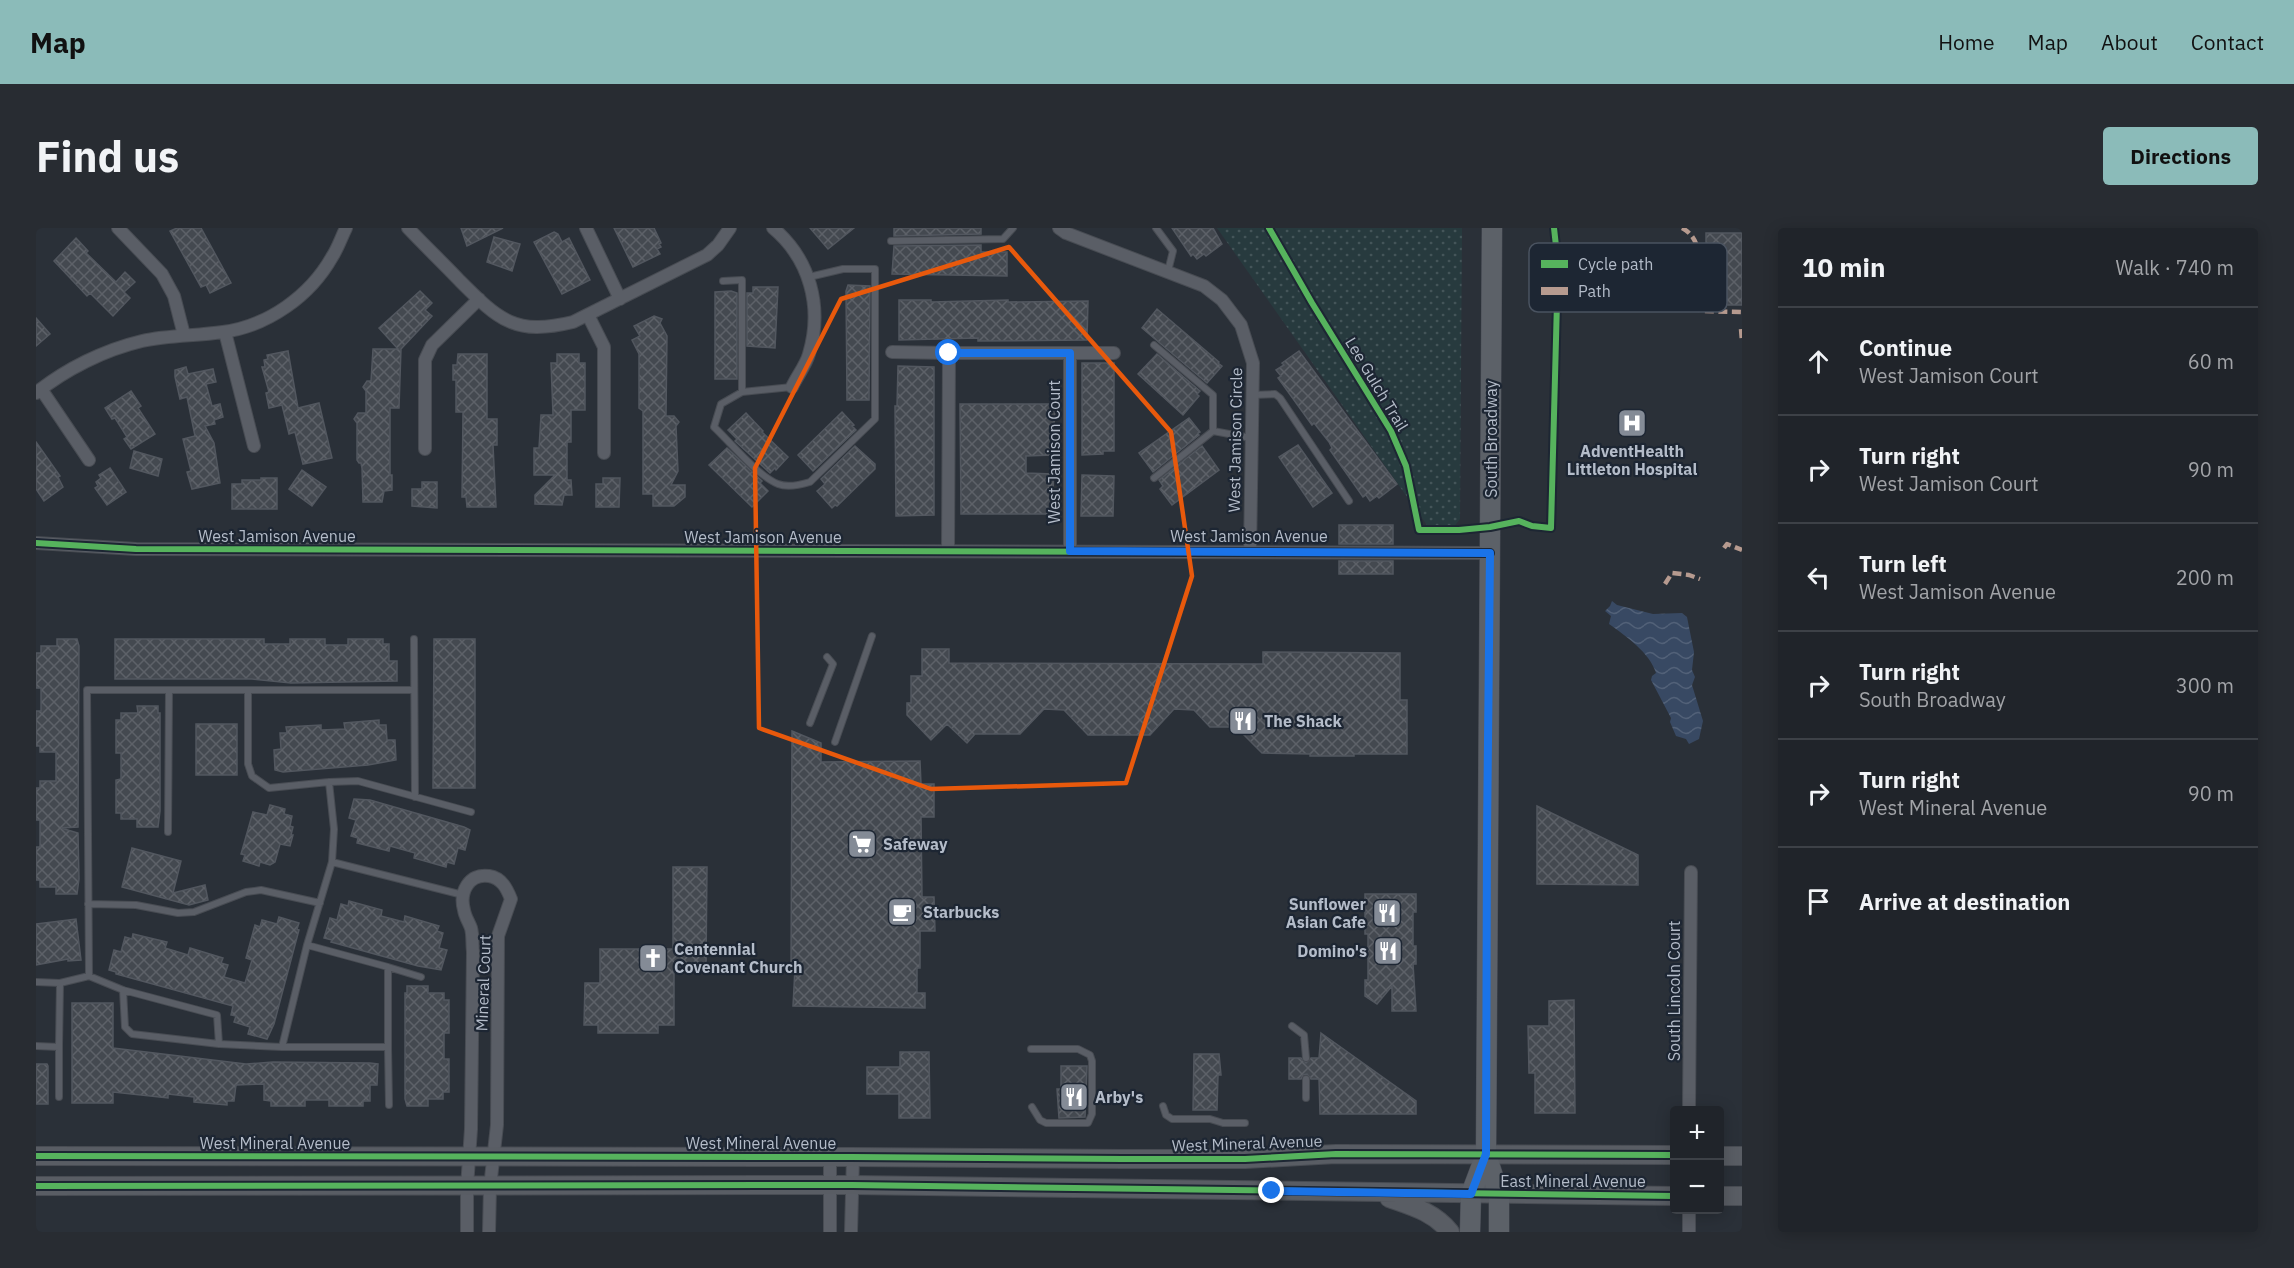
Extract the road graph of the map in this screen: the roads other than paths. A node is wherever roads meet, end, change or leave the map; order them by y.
1 (118, 228) edge
2 (346, 228) edge
3 (408, 228) edge
4 (586, 228) edge
5 (730, 228) edge
6 (773, 228) edge
7 (1013, 228) edge
8 (1059, 228) edge
9 (1156, 228) edge
10 (1492, 228) edge
11 (891, 241) dead end
12 (1167, 271) junction
13 (809, 278) junction
14 (723, 281) dead end
15 (478, 299) junction
16 (620, 299) junction
17 (588, 315) junction
18 (225, 332) junction
19 (184, 336) junction
20 (1154, 345) dead end
21 (892, 352) dead end
22 (949, 353) junction
23 (1070, 353) junction
24 (1114, 353) dead end
25 (792, 387) joint
26 (39, 391) edge
27 (742, 392) junction
28 (1252, 395) junction
29 (1213, 431) junction
30 (1251, 438) junction
31 (254, 446) dead end
32 (425, 449) dead end
33 (604, 453) dead end
34 (89, 460) dead end
35 (1154, 478) dead end
36 (1349, 501) dead end
37 (36, 543) edge
38 (948, 551) junction
39 (1070, 551) junction
40 (1250, 552) junction
41 (1490, 553) junction
42 (872, 636) dead end
43 (414, 639) dead end
44 (827, 657) dead end
45 (169, 690) junction
46 (248, 690) junction
47 (414, 690) junction
48 (810, 723) dead end
49 (835, 741) dead end
50 (329, 782) junction
51 (415, 797) junction
52 (471, 812) dead end
53 (168, 832) dead end
54 (332, 862) junction
55 (1691, 872) dead end
56 (462, 895) junction
57 (320, 903) junction
58 (88, 904) junction
59 (307, 945) junction
60 (388, 968) junction
61 (89, 976) junction
62 (422, 977) dead end
63 (36, 982) edge
64 (60, 983) junction
65 (123, 990) junction
66 (1292, 1026) dead end
67 (219, 1044) junction
68 (36, 1046) edge
69 (59, 1047) junction
70 (282, 1047) junction
71 (388, 1047) junction
72 (1031, 1049) dead end
73 (1306, 1058) dead end
74 (1306, 1079) dead end
75 (59, 1097) dead end
76 (1306, 1098) dead end
77 (389, 1105) dead end
78 (1163, 1106) dead end
79 (1689, 1106) edge
80 (1032, 1107) dead end
81 (1245, 1123) dead end
82 (1486, 1154) junction
83 (1670, 1155) edge
84 (36, 1156) edge
85 (469, 1156) junction
86 (493, 1156) junction
87 (1724, 1156) edge
88 (1742, 1156) edge
89 (830, 1157) junction
90 (853, 1157) junction
91 (830, 1185) junction
92 (853, 1185) junction
93 (36, 1186) edge
94 (467, 1187) junction
95 (490, 1187) junction
96 (1373, 1193) junction
97 (1471, 1194) junction
98 (1499, 1195) junction
99 (1670, 1196) edge
100 (1724, 1196) edge
101 (1742, 1196) edge
102 (1689, 1214) edge
103 (467, 1232) edge
104 (489, 1232) edge
105 (830, 1232) edge
106 (851, 1232) edge
107 (1450, 1232) edge
108 (1470, 1232) edge
109 (1499, 1232) edge
110 (1689, 1232) edge

1 - 19 street
2 - 18 street
3 - 15 street
4 - 16 street
5 - 16 street
6 - 13 street
7 - 11 lane
8 - 12 street, West Jamison Circle
9 - 12 lane
10 - 41 main road, South Broadway
12 - 28 street, West Jamison Circle
13 - 25 street
13 - 27 lane
14 - 27 lane
15 - 17 street
15 - 32 street
16 - 17 street
17 - 33 street
18 - 19 street
18 - 31 street
19 - 26 street
20 - 29 lane
21 - 22 street
22 - 23 street
22 - 38 street
23 - 24 street
23 - 39 street, West Jamison Court
25 - 27 lane
26 - 34 street
28 - 30 street, West Jamison Circle
28 - 36 lane
29 - 30 lane
29 - 35 lane
30 - 40 street, West Jamison Circle
37 - 38 street, West Jamison Avenue
38 - 39 street, West Jamison Avenue
39 - 40 street, West Jamison Avenue
40 - 41 street, West Jamison Avenue
41 - 82 main road, South Broadway
42 - 49 lane
43 - 47 lane
44 - 48 lane
45 - 46 lane
45 - 53 lane
45 - 58 lane
46 - 47 lane
46 - 50 lane
47 - 51 lane
50 - 51 lane
50 - 54 lane
51 - 52 lane
54 - 56 lane
54 - 57 lane
55 - 79 street, South Lincoln Court
56 - 85 street, Mineral Court
56 - 86 street, Mineral Court
57 - 58 lane
57 - 59 lane
58 - 61 lane
59 - 60 lane
59 - 70 lane
60 - 62 lane
60 - 71 lane
61 - 64 lane
61 - 65 lane
63 - 64 lane
64 - 69 lane
65 - 67 lane
65 - 67 lane
66 - 73 lane
67 - 70 lane
68 - 69 lane
69 - 75 lane
70 - 71 lane
71 - 77 lane
72 - 80 lane
74 - 76 lane
78 - 81 lane
82 - 83 main road, East Mineral Avenue
82 - 90 main road, West Mineral Avenue
82 - 97 main road, South Broadway
82 - 98 main road, South Broadway
84 - 85 main road, West Mineral Avenue
85 - 86 main road, West Mineral Avenue
85 - 94 street, Mineral Court
86 - 89 main road, West Mineral Avenue
86 - 95 street, Mineral Court
87 - 88 main road
89 - 90 main road, West Mineral Avenue
89 - 91 street
90 - 92 street
91 - 92 main road
91 - 95 main road
91 - 105 street
92 - 96 main road
92 - 106 street
93 - 94 main road
94 - 95 main road
94 - 103 street, Mineral Court
95 - 104 street, Mineral Court
96 - 97 main road
96 - 107 main road
97 - 98 main road, East Mineral Avenue
97 - 108 main road, South Broadway
98 - 99 main road, East Mineral Avenue
98 - 109 main road, South Broadway
100 - 101 main road
102 - 110 street

